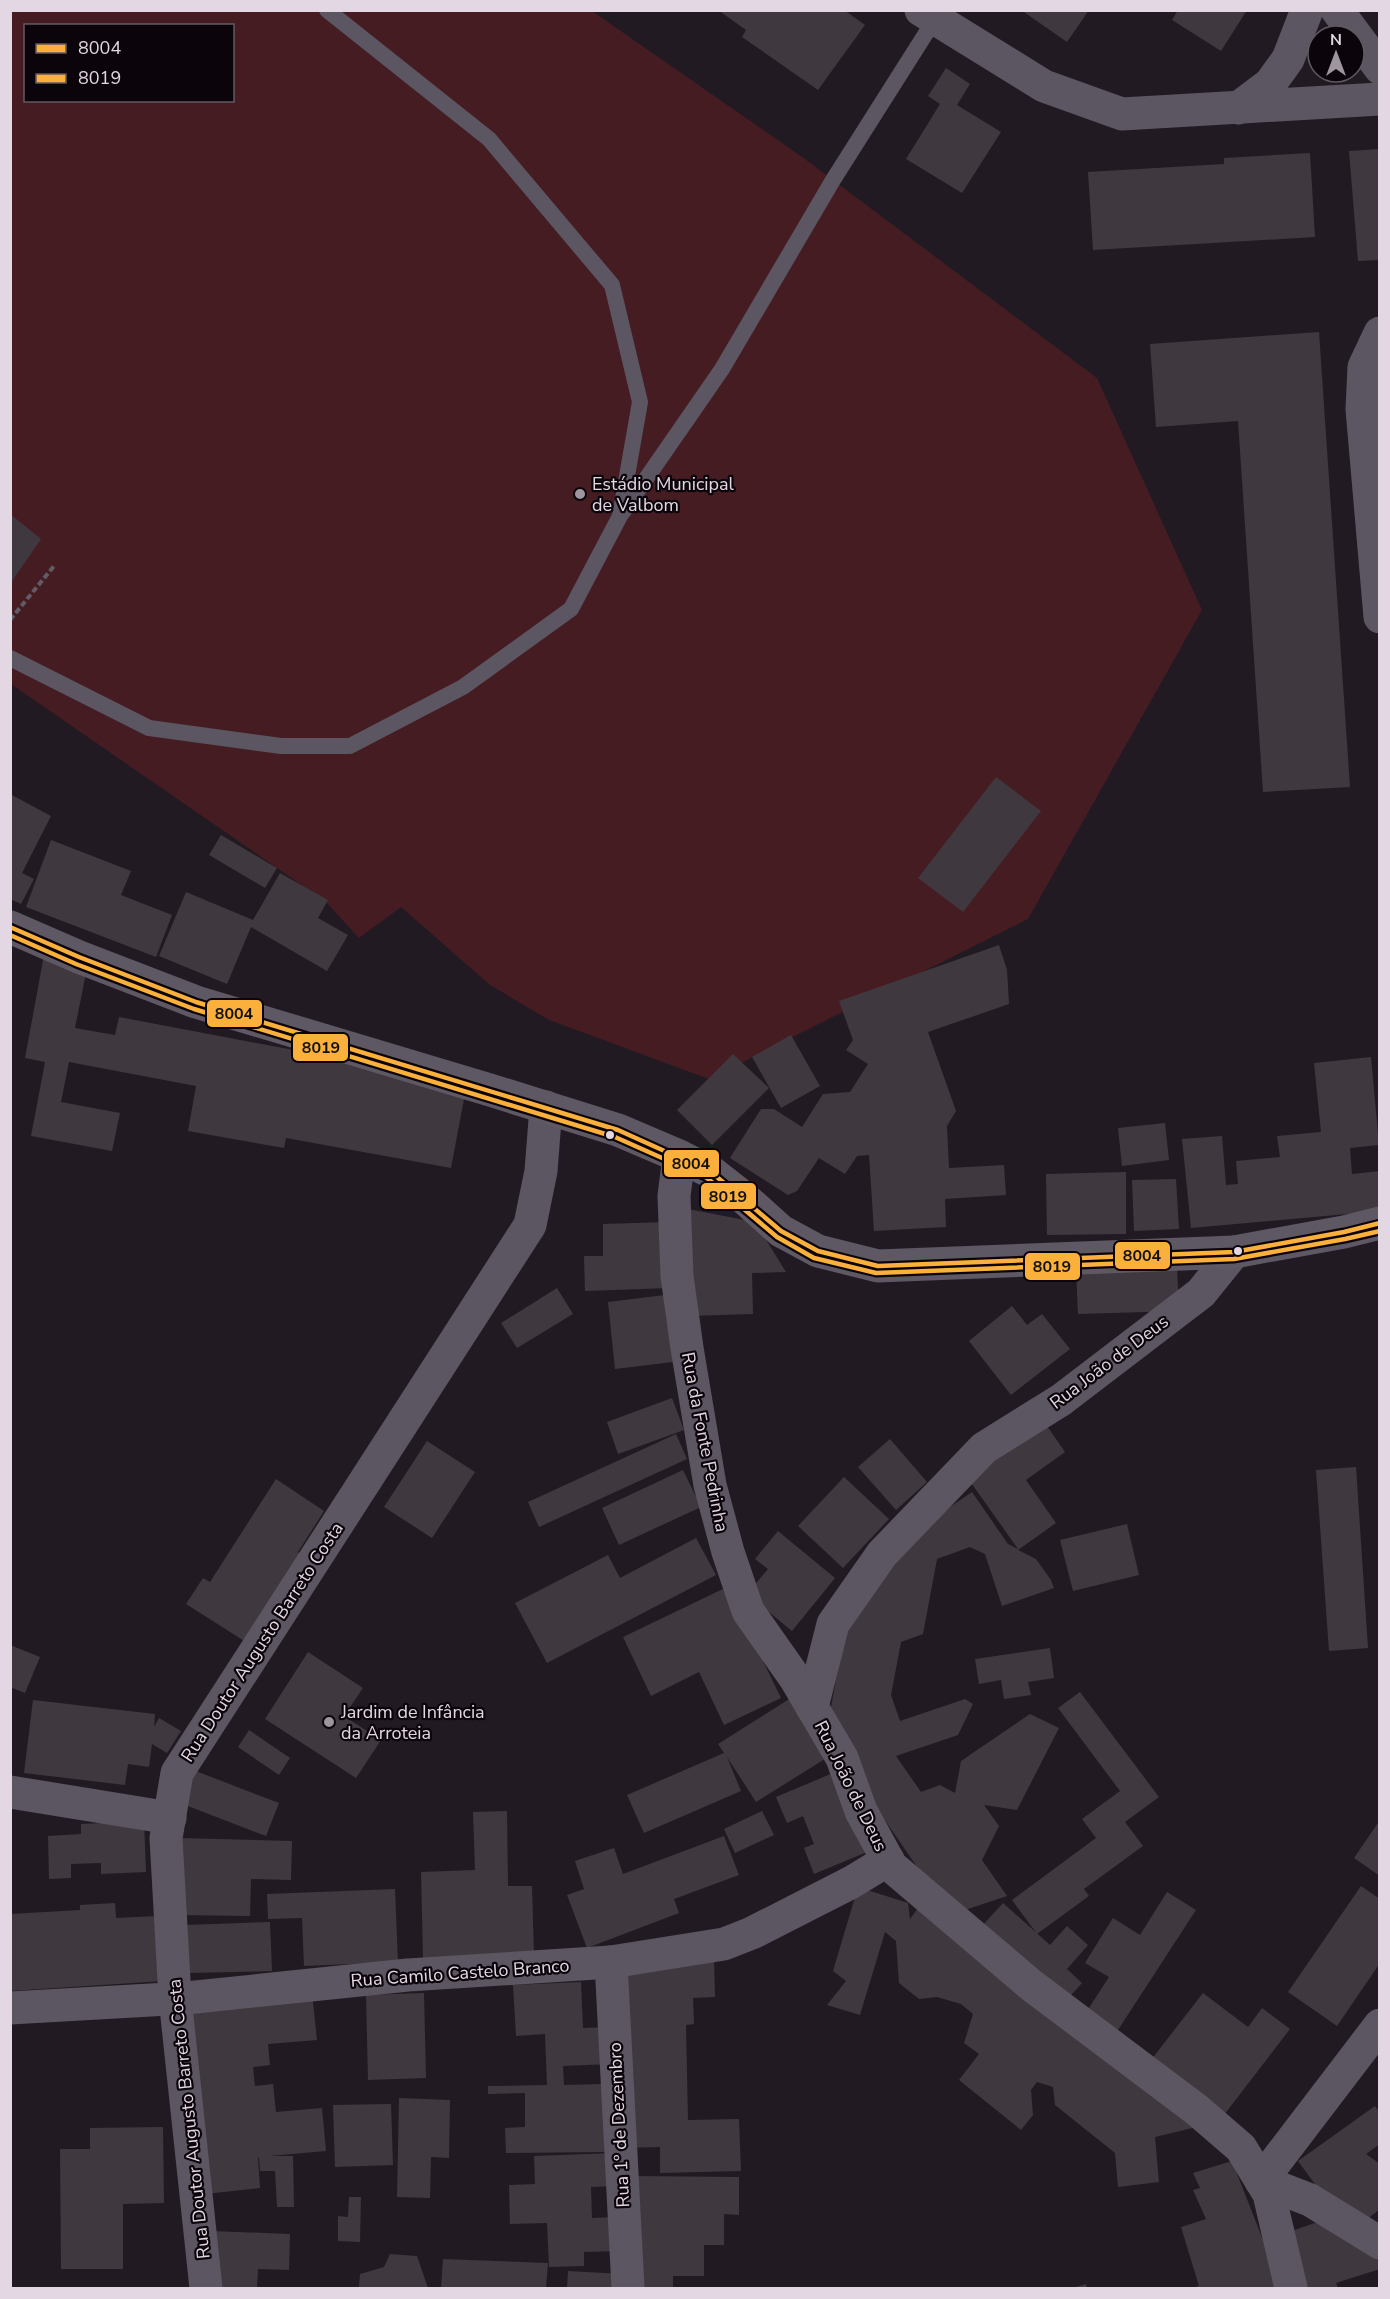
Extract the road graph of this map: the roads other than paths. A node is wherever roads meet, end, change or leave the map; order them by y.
1 (327, 10) edge
2 (1307, 10) edge
3 (1337, 10) edge
4 (928, 15) edge
5 (1380, 68) edge
6 (1380, 99) edge
7 (1238, 108) junction
8 (1380, 333) edge
9 (620, 516) junction
10 (1380, 617) edge
11 (10, 658) edge
12 (10, 927) edge
13 (546, 1107) junction
14 (679, 1156) junction
15 (1380, 1223) edge
16 (1234, 1252) junction
17 (812, 1707) junction
18 (10, 1792) edge
19 (170, 1818) junction
20 (888, 1860) junction
21 (611, 1962) junction
22 (176, 1998) junction
23 (10, 2007) edge
24 (1377, 2033) edge
25 (1261, 2181) junction
26 (1380, 2243) edge
27 (206, 2289) edge
28 (628, 2289) edge
29 (1291, 2289) edge

1 - 9 lane
2 - 7 street
3 - 5 street
4 - 7 street
4 - 9 lane
6 - 7 street
8 - 10 street
9 - 11 lane
12 - 13 street
13 - 14 street
13 - 19 street, Rua Doutor Augusto Barreto Costa
14 - 16 street
14 - 17 street, Rua da Fonte Pedrinha
15 - 16 street
16 - 17 street, Rua João de Deus
17 - 20 street, Rua João de Deus
18 - 19 street
19 - 22 street, Rua Doutor Augusto Barreto Costa
20 - 21 street, Rua Camilo Castelo Branco
20 - 25 street, Rua João de Deus
21 - 22 street, Rua Camilo Castelo Branco
21 - 28 street, Rua 1º de Dezembro
22 - 23 street, Rua Camilo Castelo Branco
22 - 27 street, Rua Doutor Augusto Barreto Costa
24 - 25 street
25 - 26 street
25 - 29 street, Rua João de Deus

